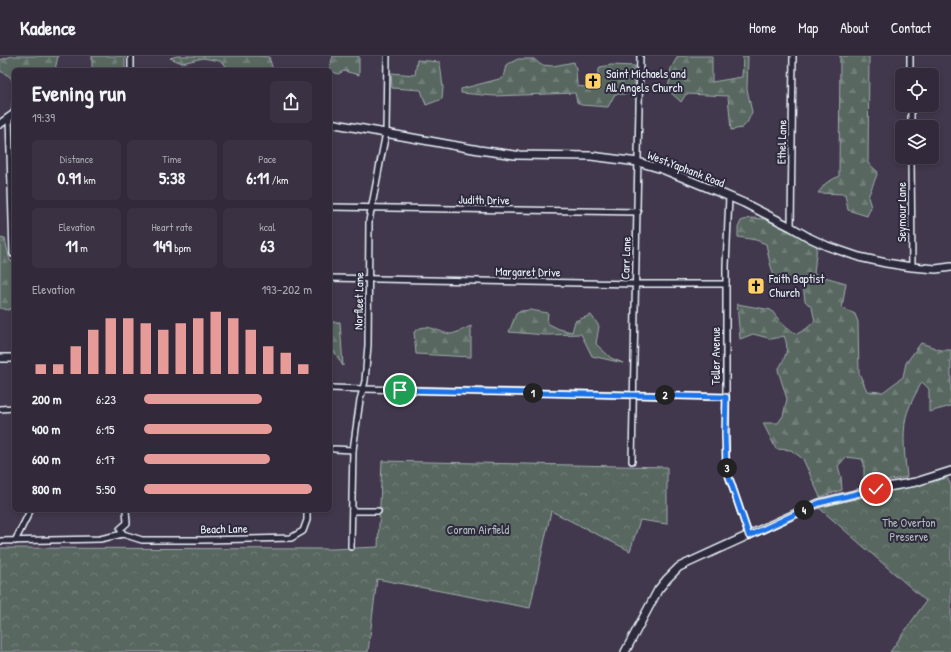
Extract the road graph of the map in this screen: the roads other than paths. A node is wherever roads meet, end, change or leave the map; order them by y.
1 (131, 56) edge
2 (387, 56) edge
3 (640, 56) edge
4 (793, 56) edge
5 (910, 56) edge
6 (131, 68) edge
7 (910, 68) edge
8 (11, 116) edge
9 (332, 123) edge
10 (0, 124) edge
11 (386, 134) junction
12 (638, 162) junction
13 (911, 164) edge
14 (12, 185) edge
15 (729, 197) junction
16 (332, 207) edge
17 (372, 208) junction
18 (638, 212) junction
19 (791, 228) junction
20 (912, 267) junction
21 (951, 267) edge
22 (332, 278) edge
23 (368, 278) junction
24 (636, 284) junction
25 (726, 284) junction
26 (0, 358) edge
27 (12, 358) edge
28 (332, 388) edge
29 (363, 390) junction
30 (634, 395) junction
31 (726, 397) junction
32 (12, 408) edge
33 (0, 409) edge
34 (334, 449) dead end
35 (353, 450) junction
36 (632, 461) dead end
37 (951, 471) edge
38 (352, 511) junction
39 (378, 511) dead end
40 (30, 512) edge
41 (126, 512) edge
42 (307, 512) edge
43 (123, 534) junction
44 (749, 536) junction
45 (0, 541) edge
46 (15, 541) junction
47 (351, 547) dead end
48 (625, 652) edge

1 - 6 street
2 - 11 street, Norfleet Lane
3 - 12 street, Carr Lane
4 - 19 street, Ethel Lane
5 - 7 street
8 - 10 street
8 - 14 street
9 - 11 street, West Yaphank Road
11 - 12 street, West Yaphank Road
11 - 17 street, Norfleet Lane
12 - 15 street, West Yaphank Road
12 - 18 street, Carr Lane
13 - 20 street, Seymour Lane
15 - 19 street, West Yaphank Road
15 - 25 street, Teller Avenue
16 - 17 street, Judith Drive
17 - 18 street, Judith Drive
17 - 23 street, Norfleet Lane
18 - 24 street, Carr Lane
19 - 20 street, West Yaphank Road
20 - 21 street, West Yaphank Road
22 - 23 street, Margaret Drive
23 - 24 street, Margaret Drive
23 - 29 street, Norfleet Lane
24 - 25 street, Margaret Drive
24 - 30 street, Carr Lane
25 - 31 street, Teller Avenue
26 - 27 street
28 - 29 street
29 - 30 street
29 - 35 street, Norfleet Lane
30 - 31 street
30 - 36 street, Carr Lane
31 - 44 street, Teller Avenue
32 - 33 street
34 - 35 street
35 - 38 street, Norfleet Lane
37 - 44 street
38 - 39 street
38 - 47 street, Norfleet Lane
40 - 46 street
41 - 43 street
42 - 43 street, Beach Lane
43 - 46 street, Beach Lane
44 - 48 street
45 - 46 street, Beach Lane

